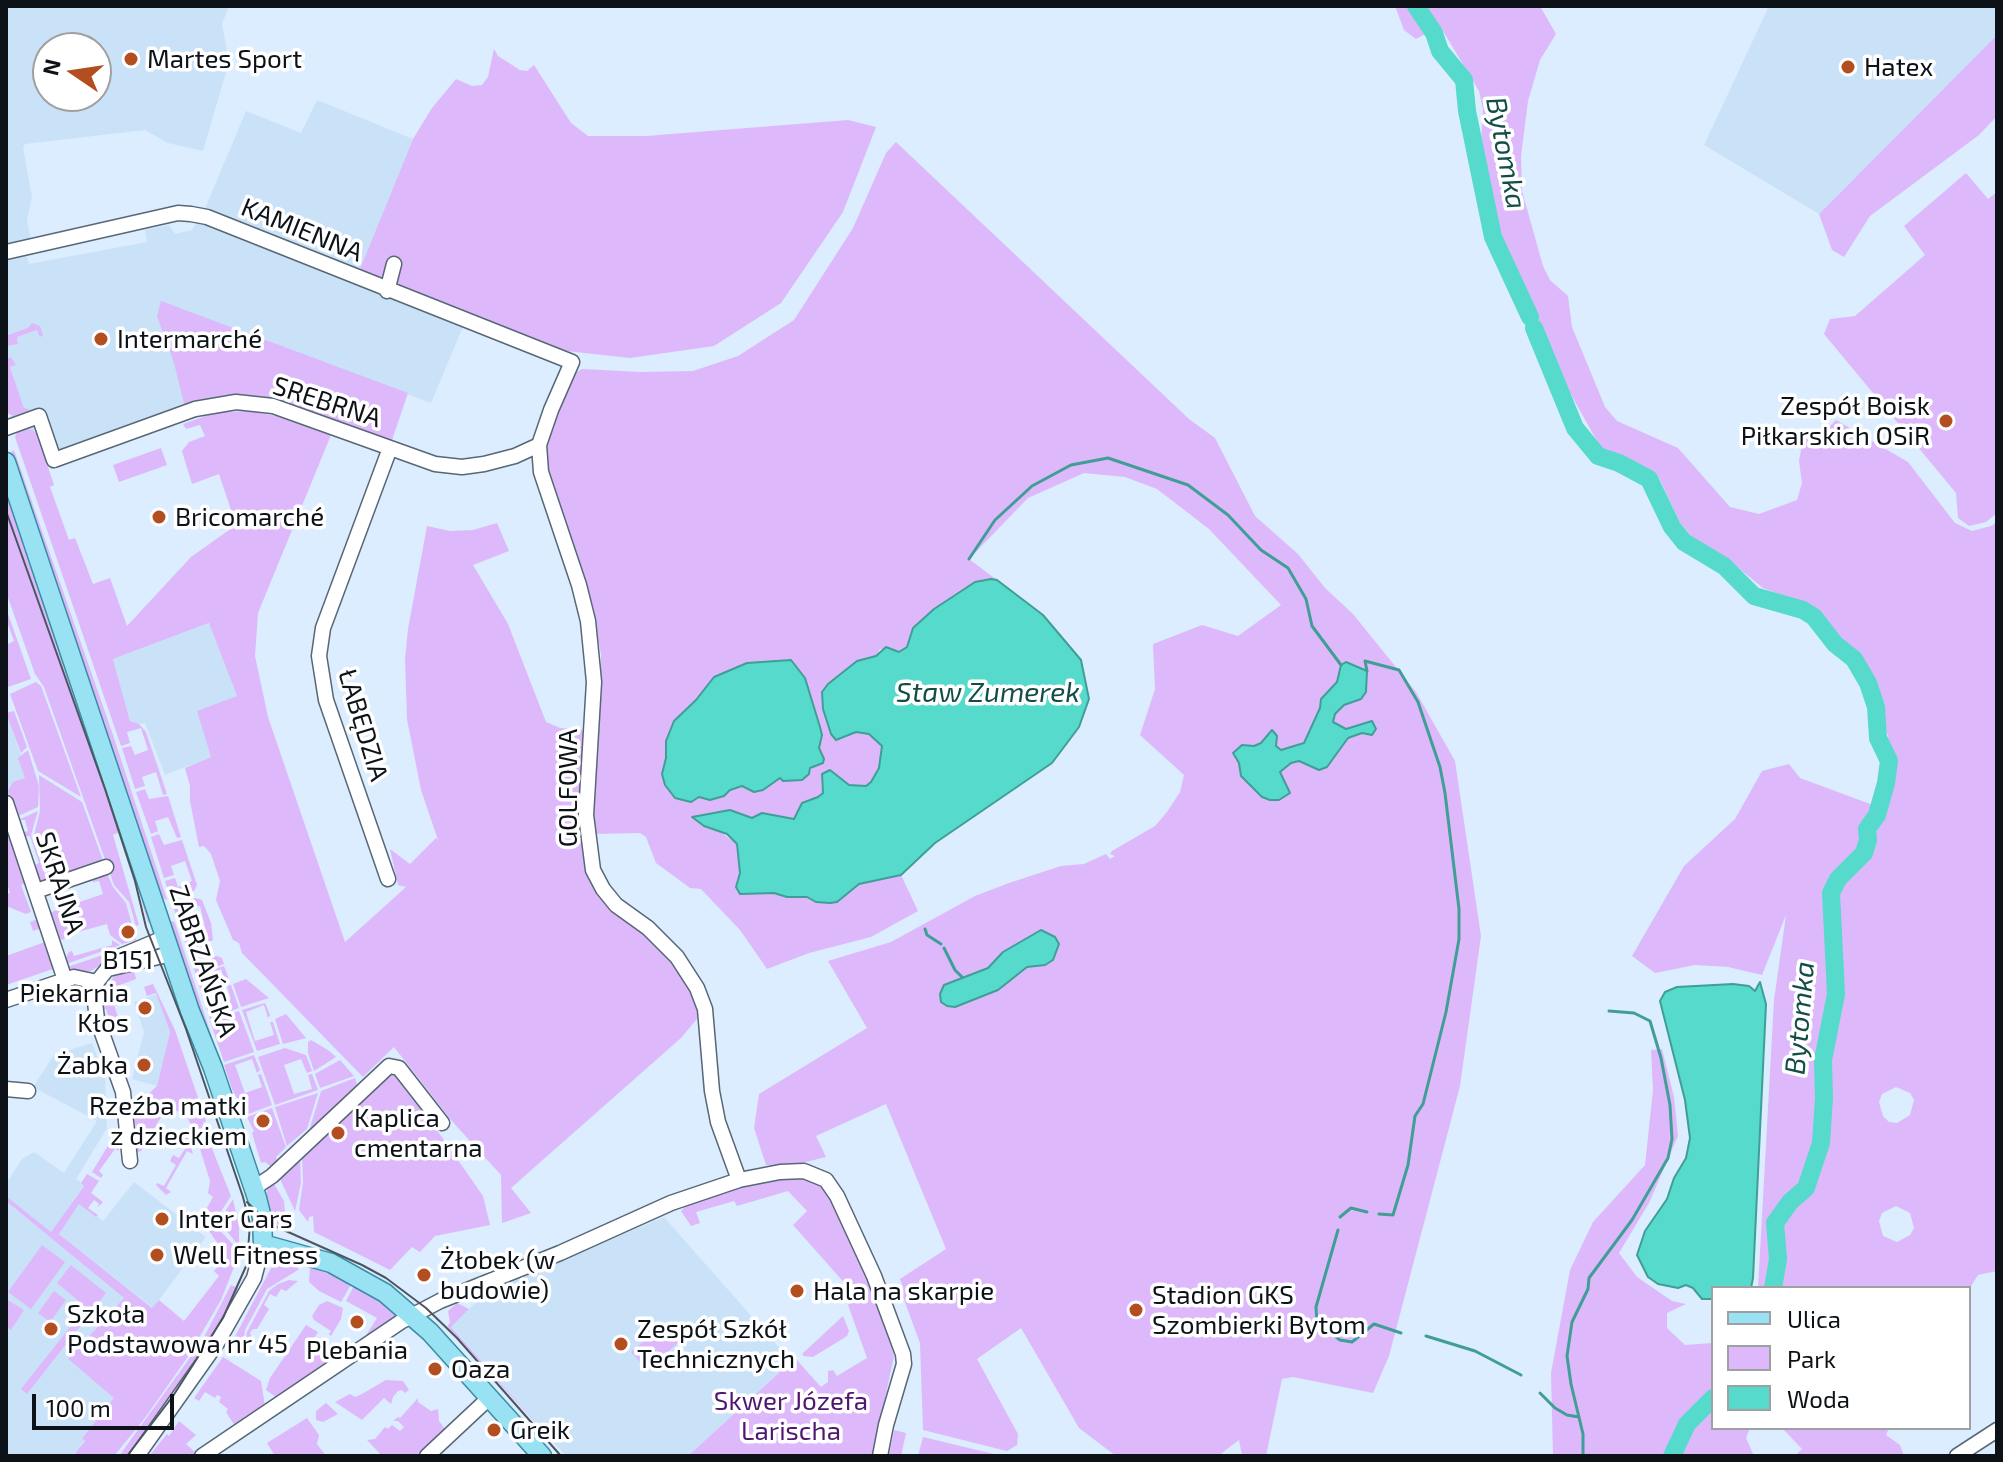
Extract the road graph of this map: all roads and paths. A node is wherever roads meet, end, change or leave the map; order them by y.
1 (6, 252) edge
2 (394, 264) dead end
3 (387, 291) junction
4 (572, 362) joint
5 (6, 428) edge
6 (539, 445) junction
7 (390, 448) junction
8 (6, 462) edge
9 (6, 803) edge
10 (106, 867) dead end
11 (388, 879) dead end
12 (36, 891) junction
13 (168, 945) junction
14 (65, 980) junction
15 (96, 988) junction
16 (6, 1000) edge
17 (6, 1089) edge
18 (28, 1091) dead end
19 (442, 1123) dead end
20 (130, 1161) dead end
21 (739, 1180) junction
22 (254, 1188) junction
23 (263, 1244) junction
24 (413, 1316) junction
25 (489, 1398) junction
26 (1997, 1430) edge
27 (137, 1456) edge
28 (202, 1456) edge
29 (427, 1456) edge
30 (542, 1456) edge
31 (880, 1456) edge
32 (1957, 1456) edge

1 - 3 street, KAMIENNA
2 - 3 street
3 - 4 street, KAMIENNA
4 - 6 street, GOLFOWA
5 - 7 street, SREBRNA
6 - 7 street, SREBRNA
6 - 21 street, GOLFOWA
7 - 11 street, ŁABĘDZIA
8 - 13 main road, ZABRZAŃSKA
9 - 12 street, SKRAJNA
10 - 12 street
12 - 14 street, SKRAJNA
13 - 15 street
13 - 22 main road, ZABRZAŃSKA
14 - 15 street
14 - 16 street
15 - 20 street
17 - 18 street
19 - 22 street
21 - 24 street
21 - 31 street
22 - 23 main road, ZABRZAŃSKA
23 - 24 main road
23 - 27 street, ZABRZAŃSKA
24 - 25 main road
24 - 28 street
25 - 29 street
25 - 30 main road
26 - 32 street

